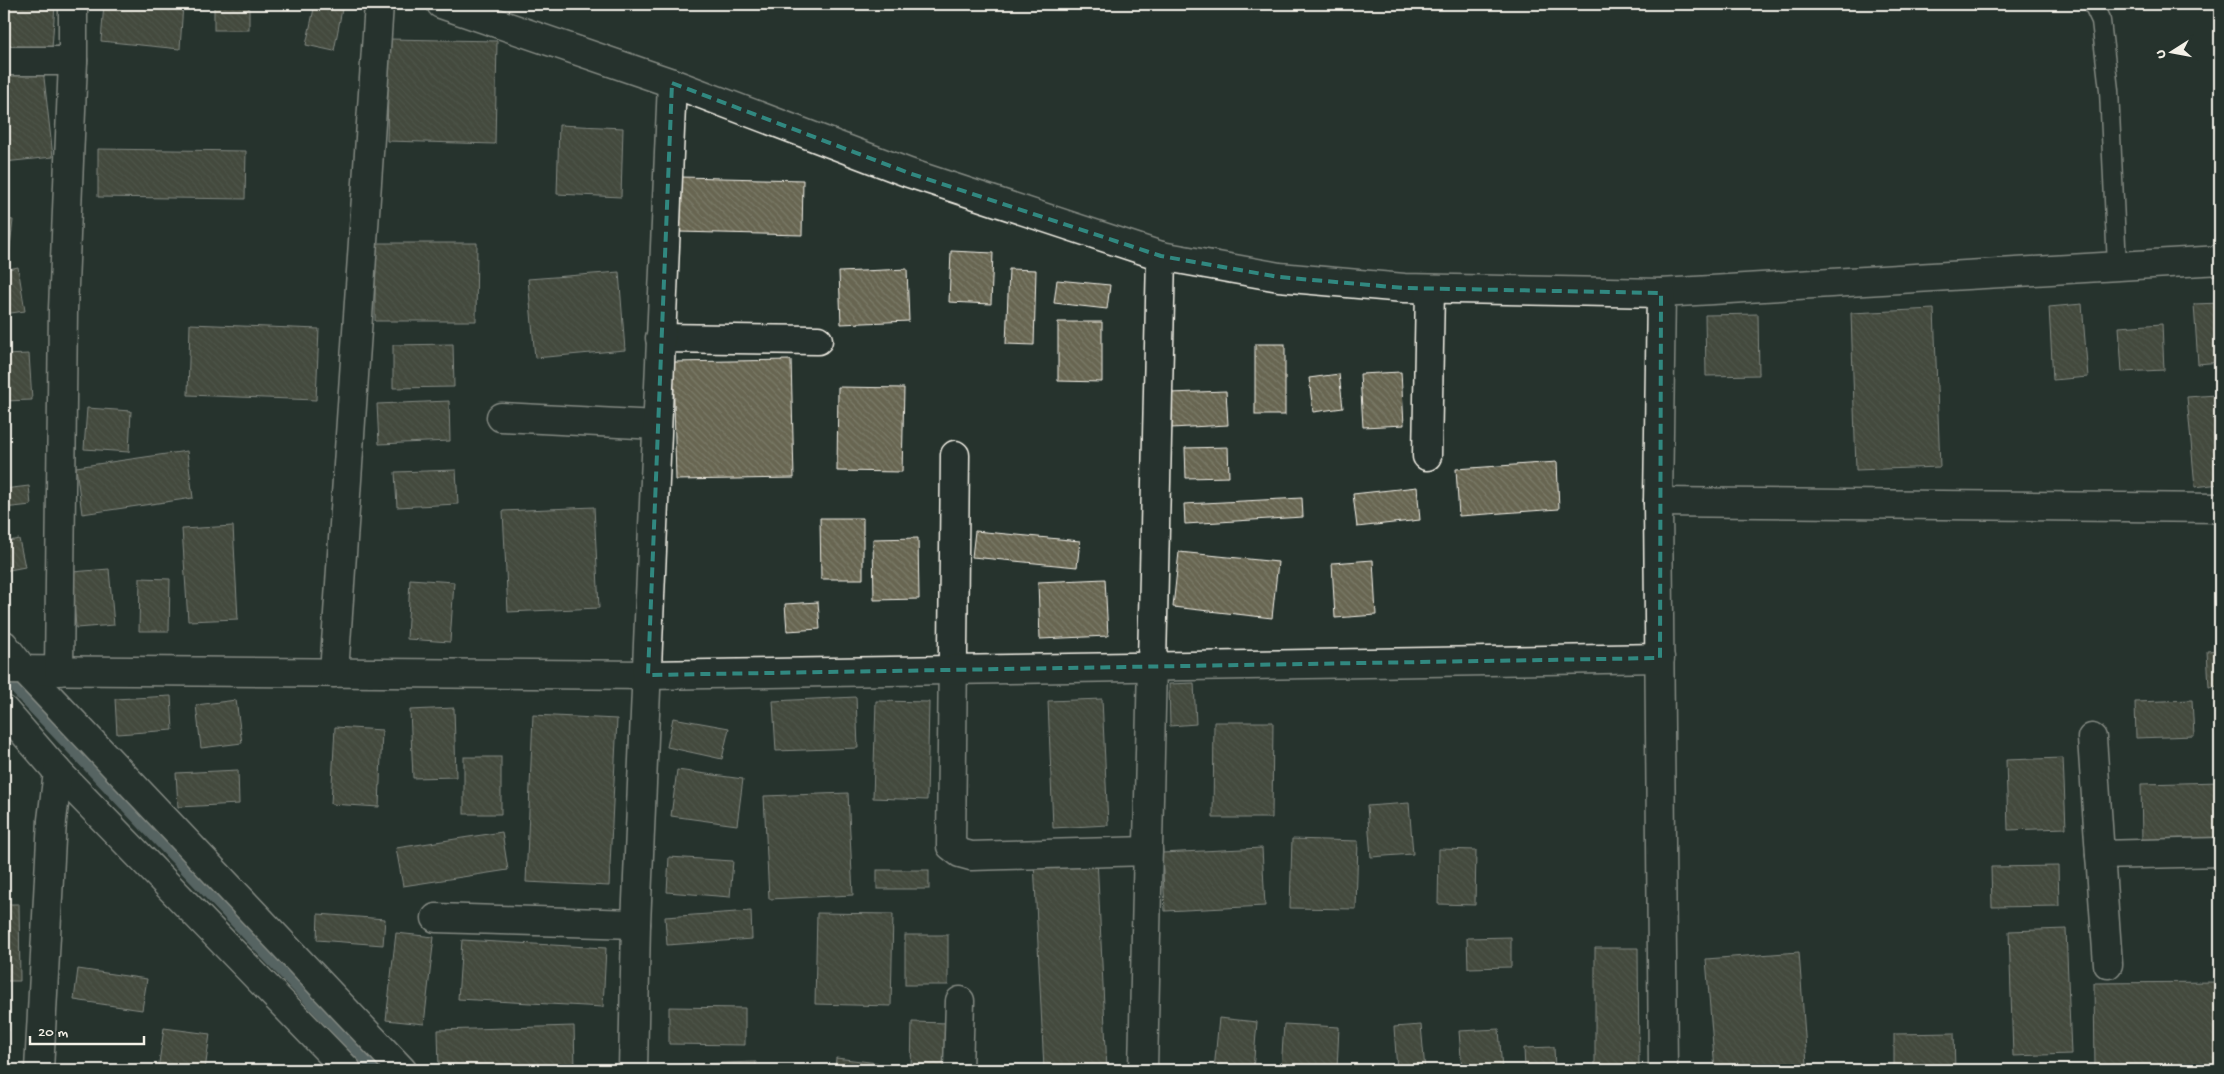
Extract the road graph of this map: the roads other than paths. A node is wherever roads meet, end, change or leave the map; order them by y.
1 (72, 4) edge
2 (378, 4) edge
3 (441, 4) edge
4 (2093, 4) edge
5 (4, 61) edge
6 (73, 61) junction
7 (672, 83) junction
8 (1161, 256) junction
9 (2220, 260) edge
10 (2117, 266) junction
11 (1430, 288) junction
12 (1661, 293) junction
13 (660, 338) junction
14 (818, 340) dead end
15 (501, 417) dead end
16 (657, 425) junction
17 (954, 455) dead end
18 (1427, 456) dead end
19 (1658, 502) junction
20 (2220, 508) edge
21 (1660, 658) junction
22 (11, 663) edge
23 (1152, 668) junction
24 (954, 670) junction
25 (58, 671) junction
26 (334, 673) junction
27 (648, 675) junction
28 (4, 710) edge
29 (2092, 738) dead end
30 (58, 772) junction
31 (1148, 851) junction
32 (2220, 852) edge
33 (2100, 855) junction
34 (436, 918) dead end
35 (636, 924) junction
36 (2108, 964) dead end
37 (960, 1001) dead end
38 (38, 1070) edge
39 (347, 1070) edge
40 (402, 1070) edge
41 (633, 1070) edge
42 (958, 1070) edge
43 (1143, 1070) edge
44 (1663, 1070) edge

1 - 6 street
2 - 26 street
3 - 7 street
4 - 10 lane
5 - 6 street
6 - 25 street
7 - 8 street
7 - 13 street
8 - 11 street
8 - 23 street
9 - 10 street
10 - 12 street
11 - 12 street
11 - 18 street
12 - 19 street
13 - 14 street
13 - 16 street
15 - 16 street
16 - 27 street
17 - 24 street
19 - 20 street
19 - 21 street
21 - 23 street
21 - 44 street
22 - 25 street
22 - 40 street
23 - 24 street
23 - 31 street
24 - 27 street
24 - 31 street
25 - 26 street
26 - 27 street
27 - 35 street
28 - 30 street
29 - 33 street
30 - 38 street
30 - 39 street
31 - 43 street
32 - 33 street
33 - 36 street
34 - 35 street
35 - 41 street
37 - 42 street

